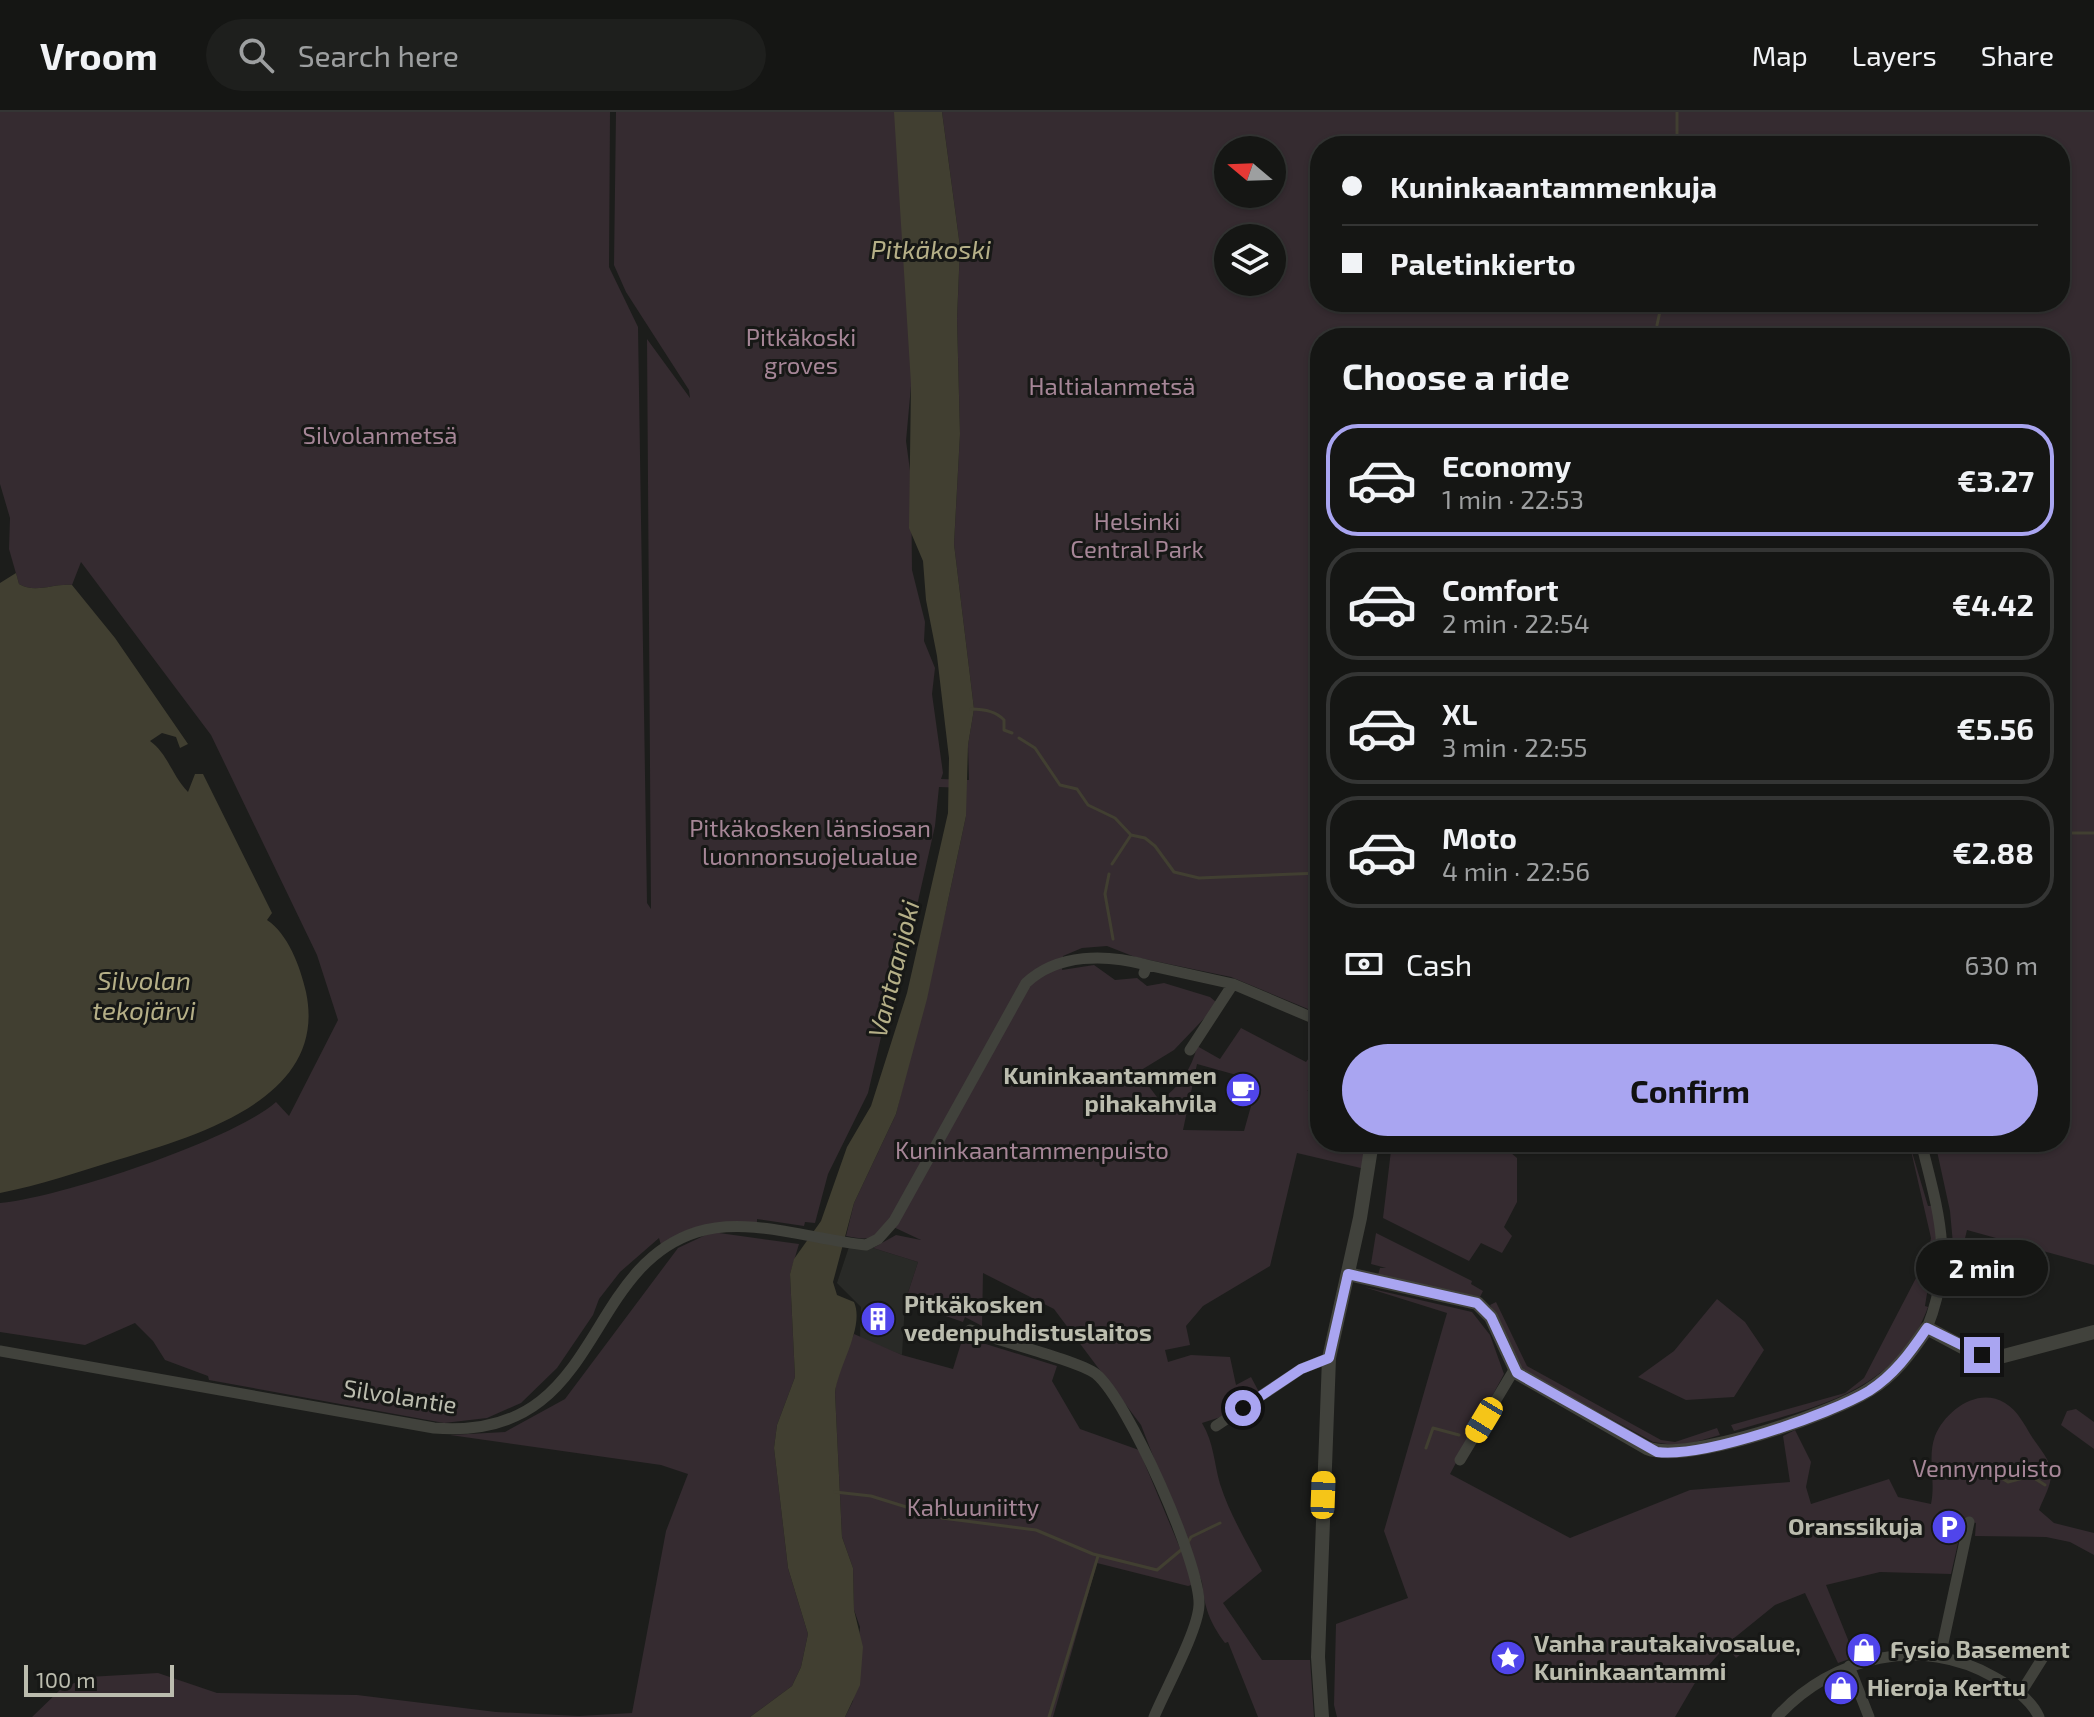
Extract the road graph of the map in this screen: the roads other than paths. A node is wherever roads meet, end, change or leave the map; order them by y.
1 (1233, 984) junction
2 (1310, 1017) edge
3 (1190, 1050) dead end
4 (1370, 1152) edge
5 (1924, 1152) edge
6 (1348, 1274) junction
7 (1927, 1328) junction
8 (970, 1330) dead end
9 (2094, 1332) edge
10 (0, 1351) edge
11 (1329, 1358) junction
12 (1514, 1370) junction
13 (1216, 1429) dead end
14 (1460, 1460) dead end
15 (1953, 1528) dead end
16 (2047, 1651) dead end
17 (1940, 1657) junction
18 (1849, 1666) junction
19 (2020, 1694) junction
20 (1154, 1717) edge
21 (1322, 1717) edge
22 (1777, 1717) edge
23 (1869, 1717) edge
24 (2039, 1717) edge

1 - 2 street
1 - 3 street
1 - 10 street, Silvolantie
4 - 6 street
5 - 7 street
6 - 11 street
6 - 12 street
7 - 9 street
7 - 12 street
8 - 20 street
11 - 13 street
11 - 21 street
12 - 14 street
15 - 17 street
16 - 19 street
17 - 18 street
17 - 19 street
18 - 22 street
18 - 23 street
19 - 24 street

